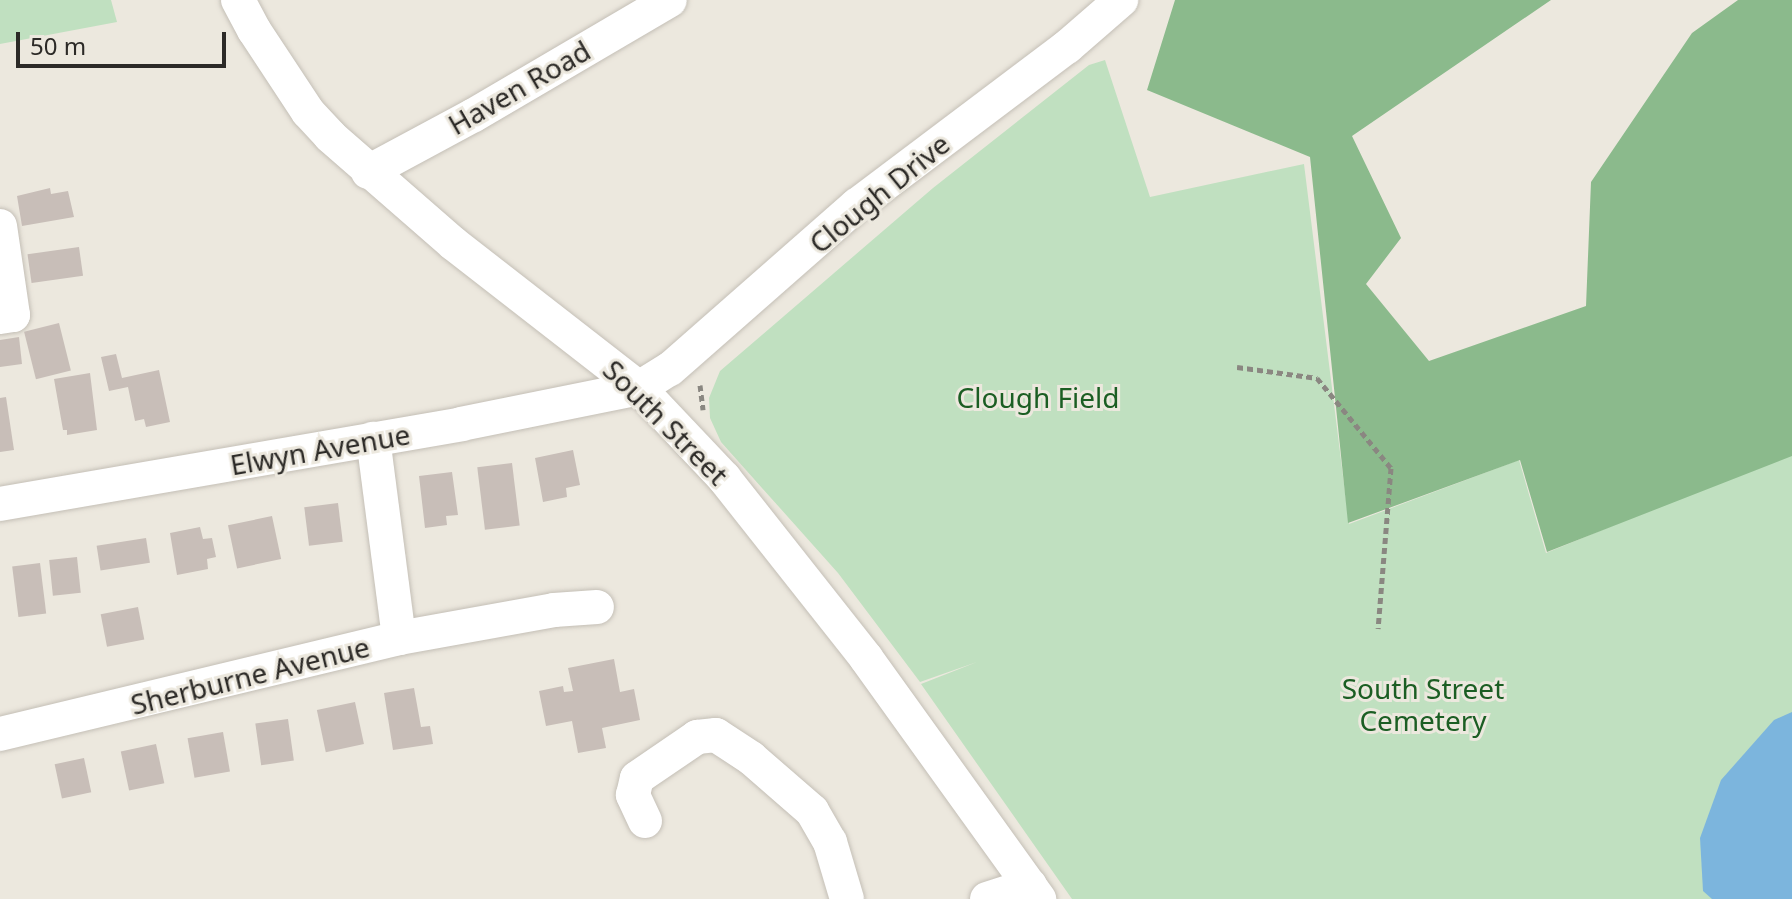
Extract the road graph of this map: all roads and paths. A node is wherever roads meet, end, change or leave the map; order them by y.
1 (238, 0) edge
2 (670, 0) edge
3 (1121, 0) edge
4 (368, 172) junction
5 (0, 226) edge
6 (0, 317) edge
7 (1237, 367) dead end
8 (639, 388) junction
9 (373, 439) junction
10 (0, 504) edge
11 (597, 607) dead end
12 (1378, 628) dead end
13 (399, 638) junction
14 (0, 734) edge
15 (645, 821) dead end
16 (1035, 892) edge
17 (847, 899) edge
18 (987, 899) edge

1 - 4 street, South Street
2 - 4 street, Haven Road
3 - 8 street, Clough Drive
4 - 8 street, South Street
5 - 6 street
7 - 12 path
8 - 9 street, Elwyn Avenue
8 - 16 street, South Street
9 - 10 street, Elwyn Avenue
9 - 13 street, Sherburne Avenue
11 - 13 street
13 - 14 street, Sherburne Avenue
15 - 17 street
16 - 18 street

